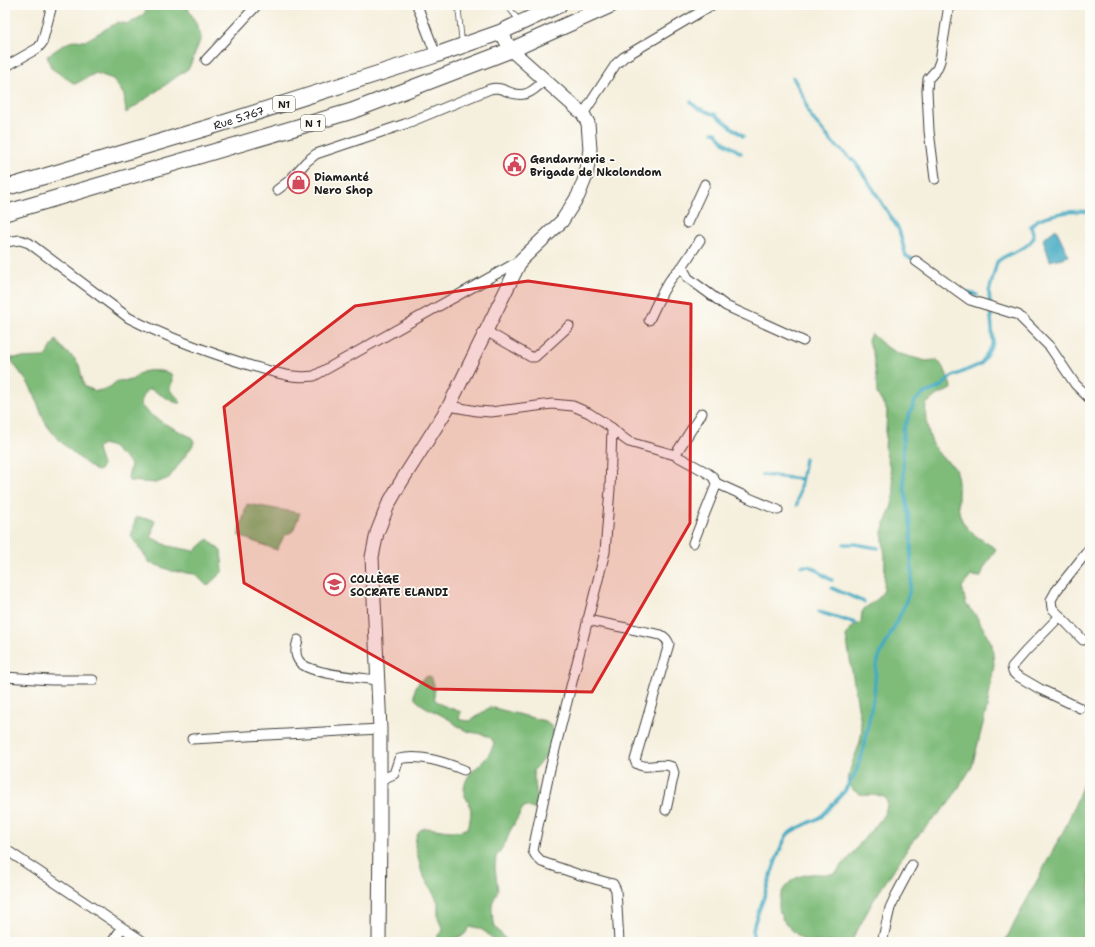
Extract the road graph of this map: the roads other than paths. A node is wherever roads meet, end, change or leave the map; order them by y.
1 (52, 5) edge
2 (257, 5) edge
3 (417, 5) edge
4 (458, 5) edge
5 (506, 5) edge
6 (559, 5) edge
7 (611, 5) edge
8 (712, 5) edge
9 (949, 5) edge
10 (521, 23) junction
11 (501, 32) junction
12 (463, 46) junction
13 (511, 50) junction
14 (436, 55) junction
15 (206, 60) dead end
16 (5, 67) edge
17 (545, 80) junction
18 (583, 114) junction
19 (935, 179) dead end
20 (705, 184) dead end
21 (5, 188) edge
22 (277, 190) dead end
23 (5, 213) edge
24 (687, 223) dead end
25 (700, 240) dead end
26 (5, 242) edge
27 (521, 260) junction
28 (916, 261) dead end
29 (682, 267) junction
30 (649, 320) dead end
31 (569, 326) dead end
32 (486, 331) junction
33 (803, 341) dead end
34 (1090, 399) edge
35 (449, 406) junction
36 (702, 413) dead end
37 (612, 428) junction
38 (675, 455) junction
39 (716, 483) junction
40 (778, 510) dead end
41 (693, 543) dead end
42 (1090, 548) edge
43 (1060, 616) junction
44 (587, 620) junction
45 (298, 640) dead end
46 (1083, 640) dead end
47 (5, 677) edge
48 (93, 680) dead end
49 (377, 680) junction
50 (1080, 708) dead end
51 (380, 729) junction
52 (192, 740) dead end
53 (464, 770) dead end
54 (380, 780) junction
55 (666, 810) dead end
56 (5, 849) edge
57 (912, 865) dead end
58 (122, 928) junction
59 (112, 942) edge
60 (144, 942) edge
61 (379, 942) edge
62 (619, 942) edge
63 (884, 942) edge

1 - 16 street
2 - 15 street
3 - 14 street
4 - 12 lane
5 - 10 lane
6 - 10 highway, Rue 5.767 / N1
7 - 13 highway, N 1
8 - 18 street
9 - 19 street
10 - 11 highway, Rue 5.767 / N1
11 - 12 highway, Rue 5.767 / N1
11 - 13 main road
12 - 14 highway, Rue 5.767 / N1
13 - 17 main road
13 - 23 highway, N 1
14 - 21 highway, Rue 5.767 / N1
17 - 18 main road
17 - 22 street
18 - 27 main road
20 - 24 street
25 - 29 street
26 - 27 street
27 - 32 main road
28 - 34 street
29 - 30 street
29 - 33 street
31 - 32 street
32 - 35 main road
35 - 37 street
35 - 49 main road
36 - 38 street
37 - 38 street
37 - 44 street
38 - 39 street
39 - 40 street
39 - 41 street
42 - 43 street
43 - 46 street
43 - 50 street
44 - 55 street
44 - 62 street
45 - 49 street
47 - 48 street
49 - 51 main road
51 - 52 street
51 - 54 main road
53 - 54 street
54 - 61 main road
56 - 58 street
57 - 63 street
58 - 59 street
58 - 60 street

